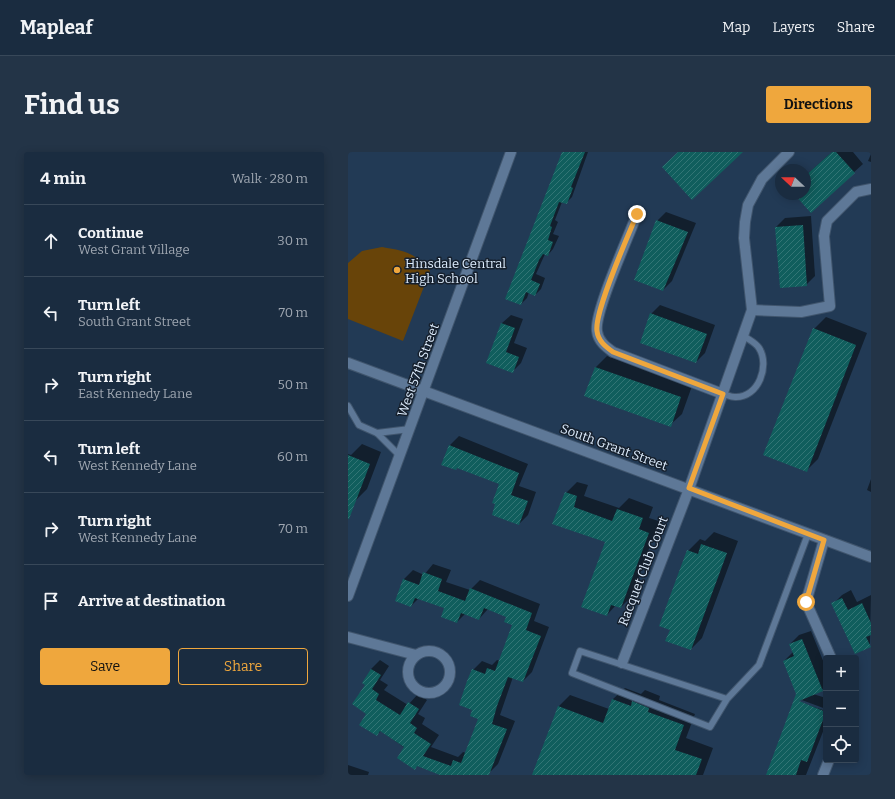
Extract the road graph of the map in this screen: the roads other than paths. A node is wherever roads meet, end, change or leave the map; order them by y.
1 (511, 152) edge
2 (789, 152) edge
3 (871, 189) edge
4 (637, 214) dead end
5 (752, 310) junction
6 (744, 336) junction
7 (348, 364) edge
8 (424, 391) junction
9 (723, 394) junction
10 (348, 406) edge
11 (410, 429) junction
12 (377, 433) junction
13 (400, 456) junction
14 (689, 488) junction
15 (808, 534) junction
16 (824, 540) junction
17 (871, 557) edge
18 (348, 596) edge
19 (348, 637) edge
20 (416, 655) junction
21 (830, 655) edge
22 (622, 664) junction
23 (727, 699) junction
24 (828, 763) edge
25 (823, 775) edge

1 - 8 street, West 57th Street
2 - 5 street
3 - 5 street
4 - 9 street
5 - 6 street, Racquet Club Court
6 - 9 street, Racquet Club Court
6 - 9 lane
7 - 8 street, South Grant Street
8 - 11 street, West 57th Street
8 - 14 street, South Grant Street
9 - 14 street, Racquet Club Court
10 - 12 lane
11 - 12 lane
11 - 13 street, West 57th Street
12 - 13 lane
13 - 18 street, West 57th Street
14 - 15 street, South Grant Street
14 - 22 street, Racquet Club Court
15 - 16 street, South Grant Street
15 - 23 lane
16 - 17 street, South Grant Street
16 - 21 street
19 - 20 street
20 - 20 street
22 - 23 lane
22 - 23 lane
24 - 25 street

